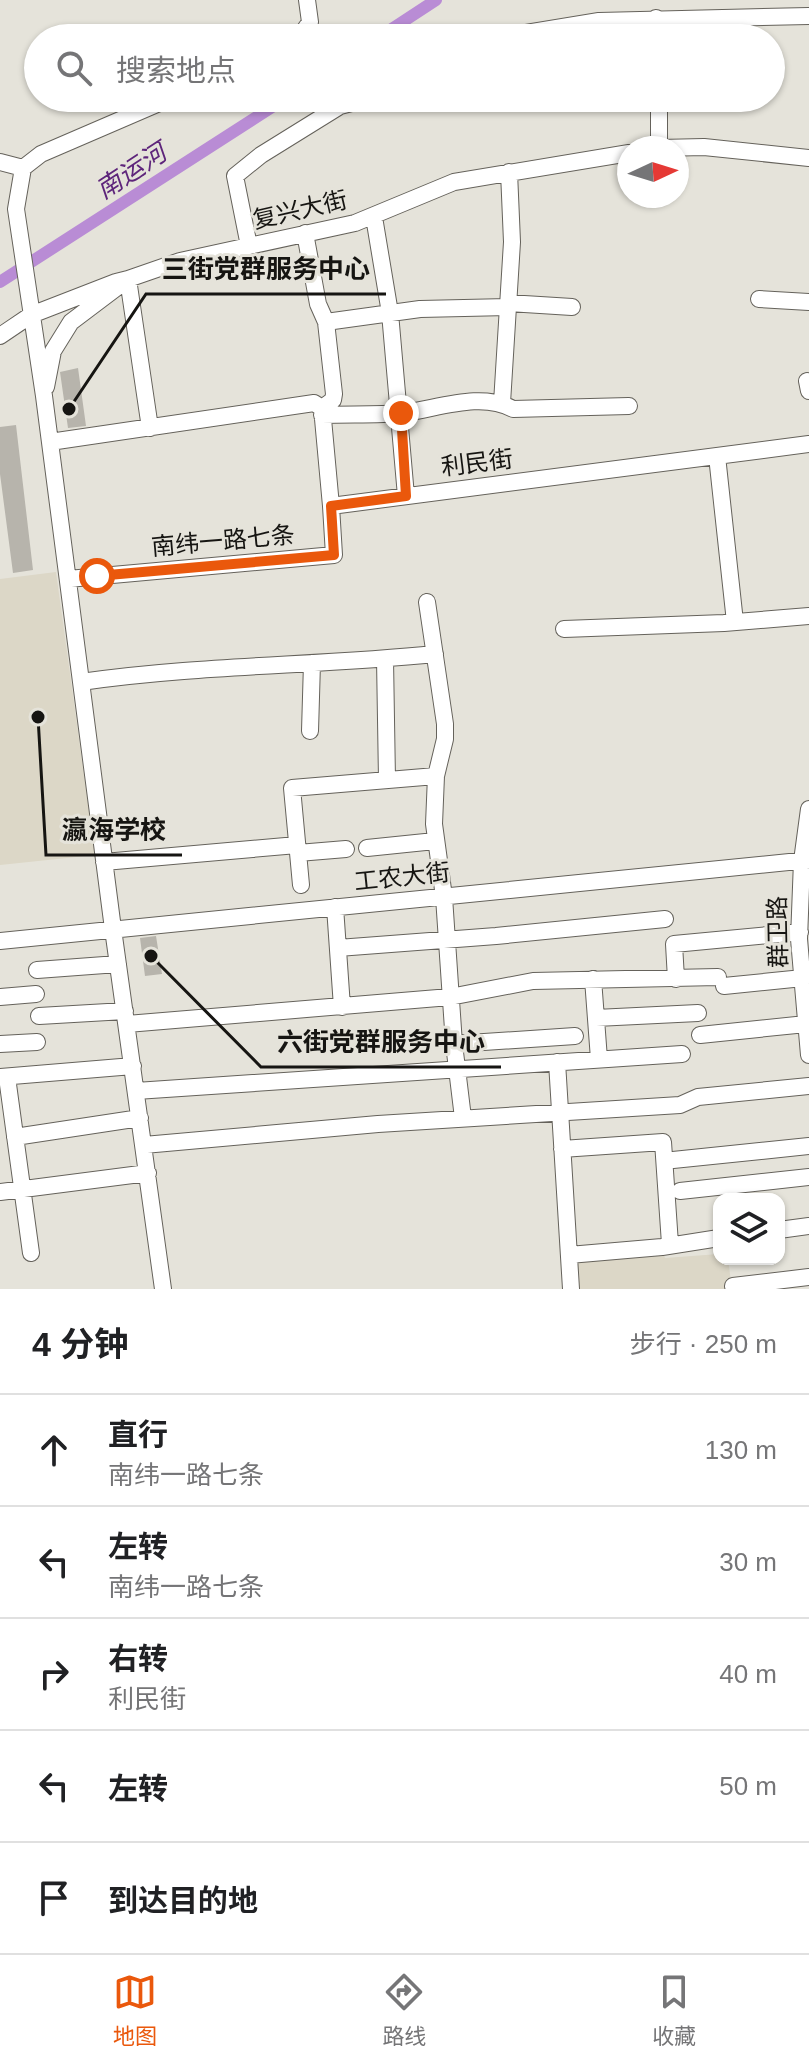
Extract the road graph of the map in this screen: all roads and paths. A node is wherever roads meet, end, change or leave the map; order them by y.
1 (307, 0) edge
2 (809, 16) edge
3 (656, 18) junction
4 (309, 24) edge
5 (581, 24) edge
6 (656, 24) edge
7 (138, 112) edge
8 (330, 112) edge
9 (659, 112) edge
10 (660, 136) edge
11 (689, 147) edge
12 (617, 155) edge
13 (809, 158) edge
14 (0, 162) edge
15 (23, 168) junction
16 (509, 172) junction
17 (374, 217) junction
18 (305, 233) junction
19 (249, 246) junction
20 (128, 279) junction
21 (759, 299) dead end
22 (809, 302) edge
23 (508, 305) junction
24 (572, 307) dead end
25 (30, 308) junction
26 (390, 313) junction
27 (326, 322) junction
28 (0, 336) edge
29 (44, 396) junction
30 (502, 403) junction
31 (629, 406) dead end
32 (322, 411) junction
33 (401, 413) junction
34 (150, 428) junction
35 (50, 442) junction
36 (809, 444) edge
37 (717, 456) junction
38 (406, 496) junction
39 (331, 506) junction
40 (68, 579) junction
41 (427, 602) dead end
42 (809, 616) edge
43 (735, 622) junction
44 (564, 629) dead end
45 (435, 654) junction
46 (385, 659) junction
47 (312, 663) junction
48 (81, 682) junction
49 (310, 731) dead end
50 (436, 776) junction
51 (387, 780) junction
52 (809, 809) edge
53 (435, 841) junction
54 (367, 848) dead end
55 (298, 849) junction
56 (346, 849) dead end
57 (805, 860) edge
58 (104, 862) junction
59 (301, 885) dead end
60 (444, 897) junction
61 (335, 907) junction
62 (665, 919) dead end
63 (113, 929) junction
64 (800, 932) junction
65 (446, 940) junction
66 (0, 941) edge
67 (338, 948) junction
68 (118, 964) junction
69 (37, 970) dead end
70 (803, 978) junction
71 (593, 979) junction
72 (676, 979) junction
73 (36, 994) dead end
74 (0, 997) edge
75 (450, 997) junction
76 (342, 1007) junction
77 (698, 1013) dead end
78 (39, 1016) dead end
79 (126, 1018) junction
80 (596, 1018) junction
81 (806, 1024) junction
82 (700, 1035) dead end
83 (575, 1036) dead end
84 (37, 1042) dead end
85 (0, 1044) edge
86 (454, 1044) junction
87 (682, 1054) dead end
88 (809, 1055) edge
89 (599, 1059) junction
90 (557, 1062) junction
91 (133, 1066) junction
92 (459, 1068) junction
93 (4, 1077) edge
94 (809, 1086) edge
95 (136, 1091) junction
96 (560, 1111) junction
97 (140, 1118) junction
98 (463, 1118) junction
99 (15, 1137) junction
100 (144, 1145) junction
101 (809, 1146) edge
102 (562, 1149) junction
103 (673, 1160) dead end
104 (148, 1173) junction
105 (809, 1177) edge
106 (23, 1189) junction
107 (680, 1191) dead end
108 (0, 1192) edge
109 (809, 1226) edge
110 (785, 1229) edge
111 (713, 1239) edge
112 (670, 1244) junction
113 (31, 1253) dead end
114 (569, 1255) junction
115 (809, 1277) edge
116 (733, 1286) dead end
117 (163, 1289) edge
118 (571, 1289) edge

1 - 4 street
2 - 3 street
3 - 5 street
3 - 6 street
7 - 15 street
8 - 19 street
9 - 10 street
11 - 13 street
12 - 16 street, 复兴大街
14 - 15 street
15 - 25 street
16 - 17 street, 复兴大街
16 - 23 street
17 - 18 street, 复兴大街
17 - 26 street
18 - 19 street, 复兴大街
18 - 27 street
19 - 20 street, 复兴大街
20 - 25 street
20 - 29 street, 复兴大街
20 - 34 street
21 - 22 street
23 - 24 street
23 - 26 street
23 - 30 street
25 - 28 street
25 - 29 street
26 - 27 street
26 - 33 street
27 - 32 street
29 - 35 street
30 - 31 street
30 - 33 street
32 - 33 street
32 - 34 street
32 - 39 street
33 - 38 street
34 - 35 street
35 - 40 street
36 - 37 street, 利民街
37 - 38 street, 利民街
37 - 43 street
38 - 39 street, 利民街
39 - 40 street, 南纬一路七条
40 - 48 street
41 - 45 street
42 - 43 street
43 - 44 street
45 - 46 street
45 - 50 street
46 - 47 street
46 - 51 street
47 - 48 street
47 - 49 street
48 - 58 street
50 - 51 street
50 - 53 street
51 - 55 street
52 - 57 street, 群卫路
53 - 54 street
53 - 60 street
55 - 56 street
55 - 58 street
55 - 59 street
57 - 60 street, 工农大街
57 - 64 street, 群卫路
58 - 63 street
60 - 61 street, 工农大街
60 - 65 street
61 - 63 street, 工农大街
61 - 67 street
62 - 65 street
63 - 66 street, 工农大街
63 - 68 street
64 - 70 street, 群卫路
64 - 72 street
65 - 67 street
65 - 75 street
67 - 76 street
68 - 69 street
68 - 79 street
70 - 72 street
70 - 81 street, 群卫路
71 - 72 street
71 - 75 street
71 - 80 street
73 - 74 street
75 - 76 street
75 - 86 street
76 - 79 street
77 - 80 street
78 - 79 street
79 - 91 street
80 - 89 street
81 - 82 street
81 - 88 street, 群卫路
83 - 86 street
84 - 85 street
86 - 92 street
87 - 89 street
89 - 90 street
90 - 92 street
90 - 96 street
91 - 93 street
91 - 95 street
92 - 95 street
92 - 98 street
93 - 99 street
94 - 96 street
95 - 97 street
96 - 98 street
96 - 102 street
97 - 99 street
97 - 100 street
98 - 100 street
99 - 106 street
100 - 104 street
101 - 103 street
102 - 112 street
102 - 114 street
104 - 106 street
104 - 117 street
105 - 107 street
106 - 108 street
106 - 113 street
109 - 110 street
111 - 112 street
112 - 114 street
114 - 118 street
115 - 116 street

